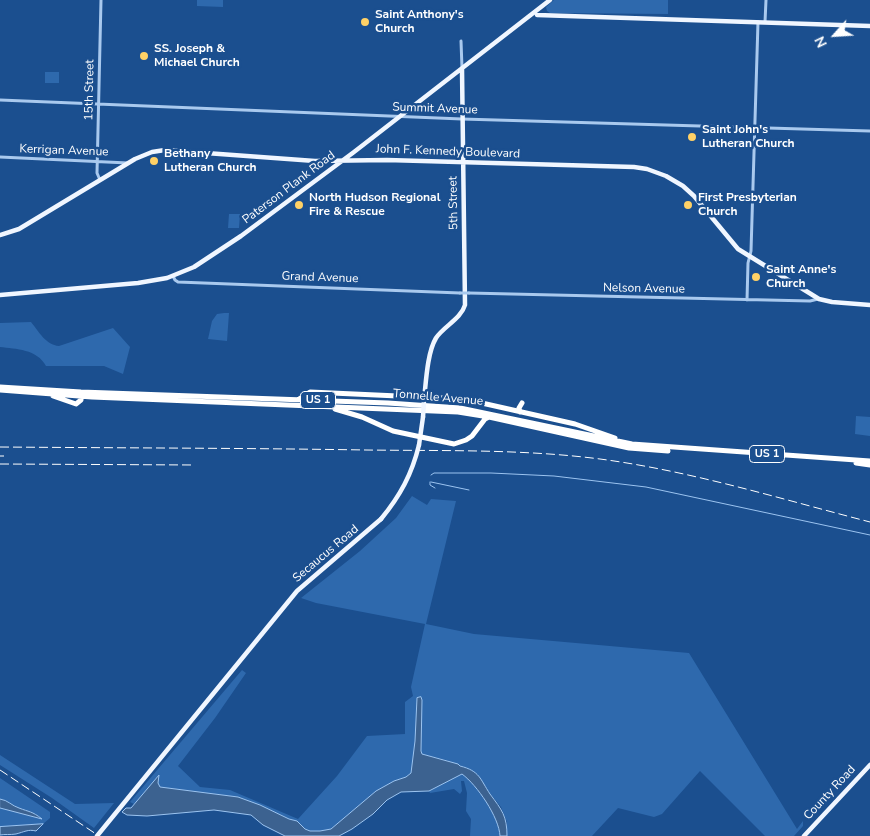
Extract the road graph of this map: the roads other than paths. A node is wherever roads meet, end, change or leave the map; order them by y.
1 (101, 0) edge
2 (550, 0) edge
3 (766, 0) edge
4 (544, 5) junction
5 (534, 15) junction
6 (549, 15) junction
7 (555, 16) junction
8 (758, 22) junction
9 (766, 22) junction
10 (870, 26) edge
11 (461, 41) dead end
12 (462, 69) junction
13 (0, 100) edge
14 (99, 103) junction
15 (401, 116) junction
16 (462, 119) junction
17 (755, 128) junction
18 (870, 131) edge
19 (0, 157) edge
20 (98, 160) junction
21 (343, 160) junction
22 (463, 162) junction
23 (128, 163) junction
24 (100, 180) junction
25 (0, 234) edge
26 (750, 257) junction
27 (173, 276) junction
28 (469, 293) joint
29 (0, 295) edge
30 (819, 299) junction
31 (747, 300) junction
32 (465, 305) joint
33 (870, 305) edge
34 (0, 389) edge
35 (47, 394) junction
36 (81, 394) junction
37 (424, 398) junction
38 (296, 400) junction
39 (522, 403) dead end
40 (322, 406) junction
41 (520, 412) junction
42 (489, 417) junction
43 (421, 438) junction
44 (632, 444) junction
45 (870, 463) edge
46 (870, 764) edge
47 (97, 836) edge
48 (804, 836) edge

1 - 14 street, 15th Street
2 - 4 main road, Paterson Plank Road
3 - 9 street
4 - 5 main road, Paterson Plank Road
4 - 6 main road
5 - 6 main road
5 - 7 main road
5 - 12 main road, Paterson Plank Road
6 - 7 main road
7 - 8 main road
8 - 9 main road
8 - 17 street
9 - 10 main road
11 - 12 street, 5th Street
12 - 15 main road, Paterson Plank Road
12 - 16 main road, 5th Street
13 - 14 street, Summit Avenue
14 - 15 street, Summit Avenue
14 - 20 street, 15th Street
15 - 16 street, Summit Avenue
15 - 21 main road, Paterson Plank Road
16 - 17 street, Summit Avenue
16 - 22 main road, 5th Street
17 - 18 street, Summit Avenue
17 - 26 street
19 - 20 street, Kerrigan Avenue
20 - 23 street, Kerrigan Avenue
20 - 24 street, 15th Street
21 - 22 main road, John F. Kennedy Boulevard
21 - 23 main road, John F. Kennedy Boulevard
21 - 27 main road, Paterson Plank Road
22 - 26 main road, John F. Kennedy Boulevard
22 - 32 main road, 5th Street
23 - 24 main road, John F. Kennedy Boulevard
24 - 25 main road, John F. Kennedy Boulevard
26 - 30 main road, John F. Kennedy Boulevard
26 - 31 street
27 - 28 street, Grand Avenue, bridge
27 - 29 main road, Paterson Plank Road
28 - 31 street, Nelson Avenue
30 - 31 street, Nelson Avenue
30 - 33 main road, John F. Kennedy Boulevard
32 - 37 main road, Secaucus Road
34 - 35 highway, Tonnelle Avenue / US 1
34 - 36 highway, Tonnelle Avenue / US 1
35 - 36 highway, Tonnelle Avenue / US 1
35 - 36 highway
36 - 38 highway, Tonnelle Avenue / US 1
36 - 40 highway, Tonnelle Avenue / US 1
37 - 38 highway
37 - 41 highway
37 - 43 main road, Secaucus Road, bridge
38 - 44 highway, Tonnelle Avenue / US 1
39 - 41 highway
40 - 42 highway, Tonnelle Avenue / US 1
40 - 43 highway
41 - 44 highway
42 - 43 highway
42 - 45 highway, Tonnelle Avenue / US 1
43 - 47 main road, Secaucus Road, bridge
44 - 45 highway, Tonnelle Avenue / US 1
46 - 48 main road, County Road

